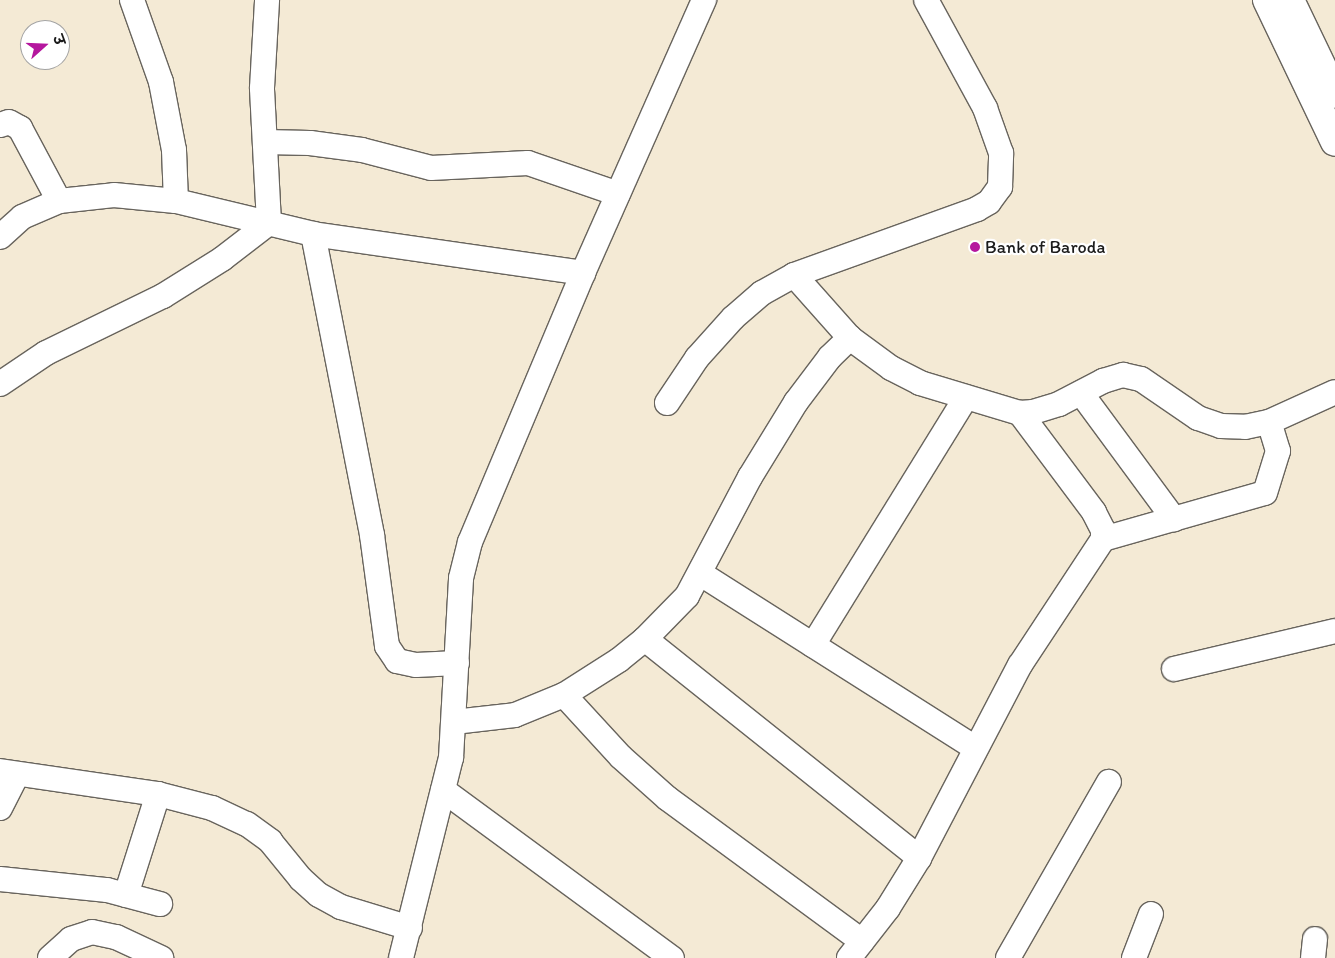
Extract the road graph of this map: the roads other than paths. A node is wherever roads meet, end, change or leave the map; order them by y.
1 (132, 0) edge
2 (266, 0) edge
3 (704, 0) edge
4 (926, 0) edge
5 (1267, 0) edge
6 (1290, 0) edge
7 (1333, 84) edge
8 (0, 125) edge
9 (265, 142) junction
10 (1335, 142) edge
11 (618, 194) junction
12 (59, 201) junction
13 (176, 201) junction
14 (269, 223) junction
15 (313, 234) junction
16 (0, 237) edge
17 (583, 273) junction
18 (794, 275) junction
19 (850, 338) junction
20 (0, 384) edge
21 (1335, 392) edge
22 (1081, 393) junction
23 (966, 396) junction
24 (667, 403) dead end
25 (1020, 413) junction
26 (1268, 422) junction
27 (1174, 519) junction
28 (1103, 539) junction
29 (701, 574) junction
30 (1335, 630) edge
31 (645, 639) junction
32 (813, 645) junction
33 (457, 663) junction
34 (1174, 669) dead end
35 (564, 695) junction
36 (454, 722) junction
37 (975, 748) junction
38 (8, 773) edge
39 (1109, 782) dead end
40 (443, 790) junction
41 (158, 794) junction
42 (0, 808) edge
43 (919, 858) junction
44 (0, 878) edge
45 (126, 895) junction
46 (160, 904) dead end
47 (1150, 914) dead end
48 (410, 928) junction
49 (856, 950) edge
50 (50, 958) edge
51 (161, 958) edge
52 (401, 958) edge
53 (672, 958) edge
54 (1008, 958) edge
55 (1134, 958) edge

1 - 13 street
2 - 9 street
3 - 11 street
4 - 18 street
5 - 10 main road
6 - 7 main road
8 - 12 street
9 - 11 street
9 - 14 street
11 - 17 street
12 - 13 street
12 - 16 street
13 - 14 street
14 - 15 street
14 - 20 street
15 - 17 street
15 - 33 street
17 - 33 street
18 - 19 street
18 - 24 street
19 - 23 street
19 - 29 street
21 - 26 street
22 - 25 street
22 - 26 street
22 - 27 street
23 - 25 street
23 - 32 street
25 - 28 street
26 - 27 street
27 - 28 street
28 - 37 street
29 - 31 street
29 - 32 street
30 - 34 street
31 - 35 street
31 - 43 street
32 - 37 street
33 - 36 street
35 - 36 street
35 - 49 street
36 - 40 street
37 - 43 street
38 - 41 street
38 - 42 street
39 - 54 street
40 - 48 street
40 - 53 street
41 - 45 street
41 - 48 street
43 - 49 street
44 - 45 street
45 - 46 street
47 - 55 street
48 - 52 street
50 - 51 street

